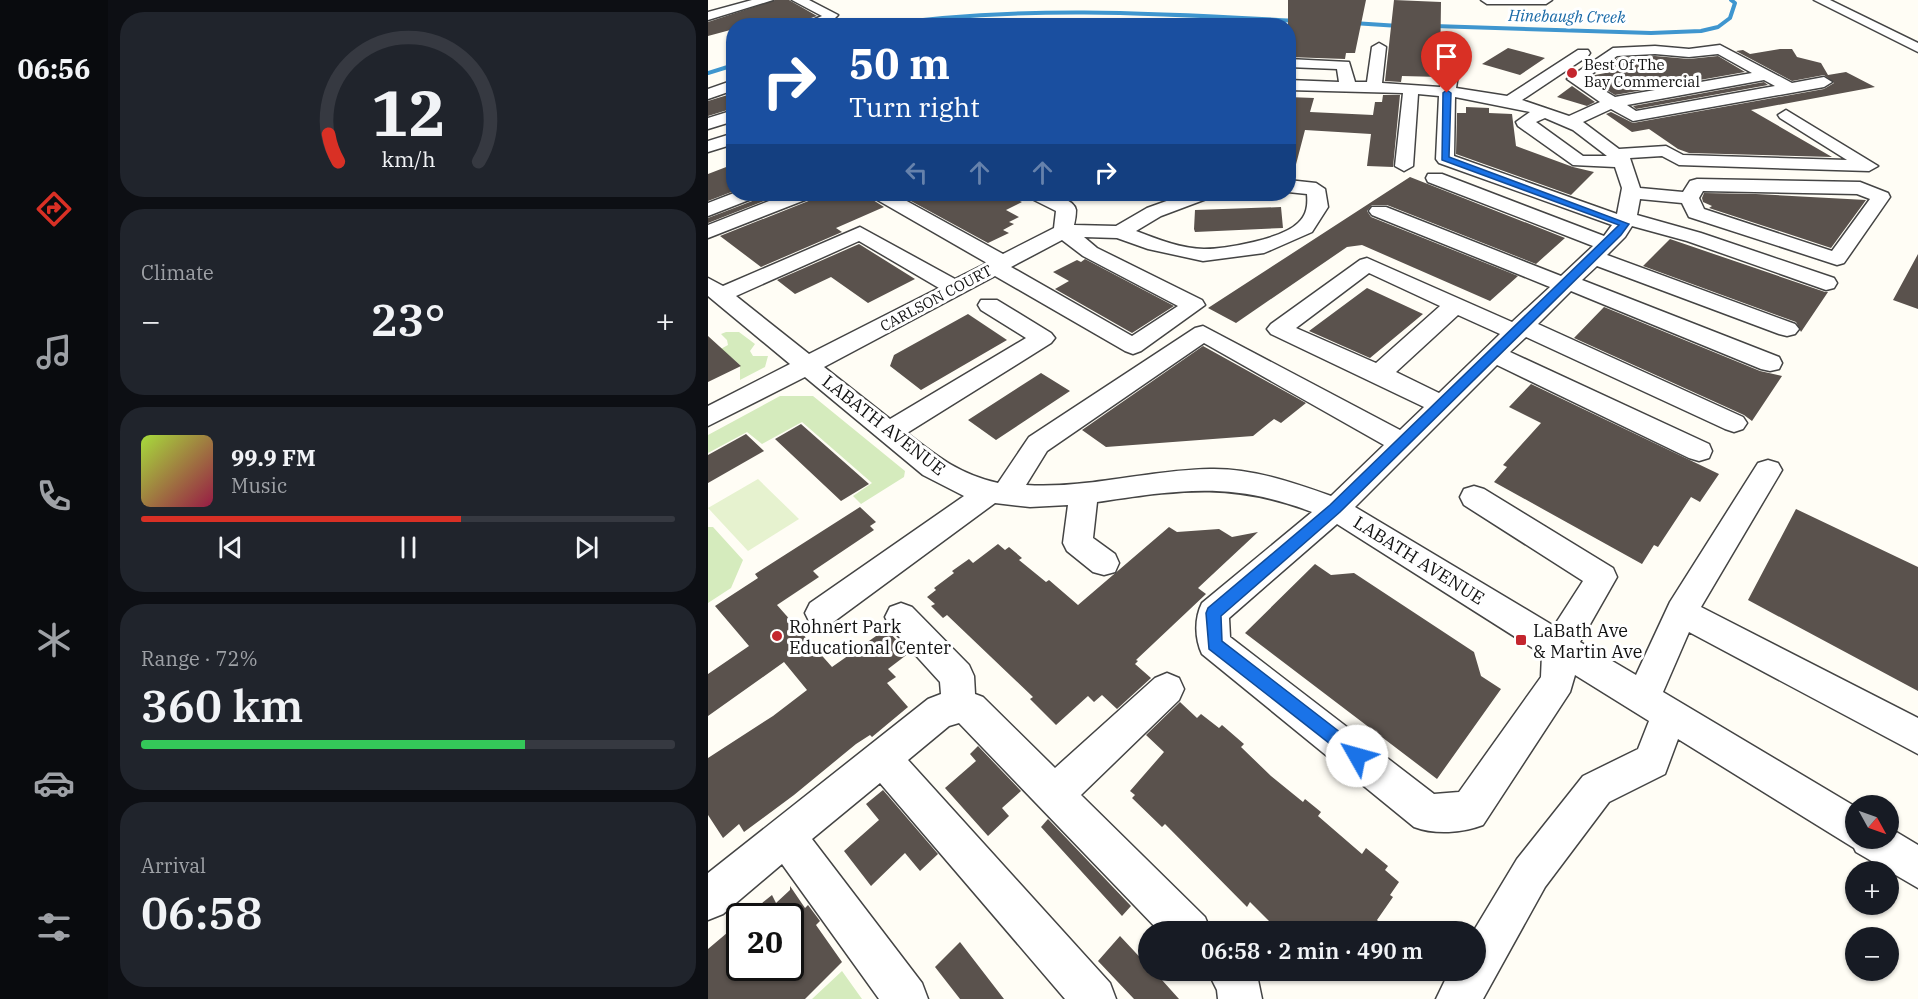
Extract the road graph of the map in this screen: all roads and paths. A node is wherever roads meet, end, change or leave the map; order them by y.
1 (798, 0) edge
2 (1487, 0) edge
3 (1546, 0) edge
4 (1820, 0) edge
5 (766, 5) edge
6 (708, 16) edge
7 (828, 18) edge
8 (1379, 47) dead end
9 (1918, 48) edge
10 (1455, 50) dead end
11 (1582, 53) dead end
12 (1689, 53) junction
13 (1296, 63) edge
14 (1744, 63) junction
15 (1722, 66) dead end
16 (1766, 75) junction
17 (1574, 79) junction
18 (1824, 82) dead end
19 (1296, 85) edge
20 (1612, 85) dead end
21 (726, 87) edge
22 (1362, 88) junction
23 (1790, 88) junction
24 (1590, 89) junction
25 (1411, 90) junction
26 (708, 93) edge
27 (1447, 93) junction
28 (1328, 102) dead end
29 (1509, 102) junction
30 (1611, 103) junction
31 (1542, 106) junction
32 (1786, 115) dead end
33 (726, 118) edge
34 (1568, 123) junction
35 (708, 124) edge
36 (726, 142) edge
37 (709, 146) edge
38 (1620, 158) junction
39 (1404, 166) dead end
40 (1435, 178) dead end
41 (1296, 187) edge
42 (1632, 193) junction
43 (1689, 198) junction
44 (730, 201) edge
45 (786, 201) edge
46 (892, 201) edge
47 (1051, 201) edge
48 (1183, 201) edge
49 (708, 210) edge
50 (1379, 211) dead end
51 (1625, 221) junction
52 (1064, 231) junction
53 (708, 232) edge
54 (1120, 232) junction
55 (1600, 250) junction
56 (999, 265) junction
57 (1566, 283) junction
58 (1826, 283) dead end
59 (955, 288) junction
60 (714, 290) edge
61 (989, 305) dead end
62 (1455, 305) junction
63 (1519, 329) junction
64 (1787, 329) dead end
65 (1493, 354) junction
66 (1770, 363) dead end
67 (809, 365) junction
68 (1379, 374) junction
69 (1442, 405) junction
70 (708, 417) edge
71 (1734, 423) dead end
72 (888, 432) junction
73 (1402, 443) junction
74 (1699, 451) dead end
75 (1768, 470) dead end
76 (1084, 493) junction
77 (998, 494) junction
78 (1474, 497) dead end
79 (1335, 508) junction
80 (1104, 563) dead end
81 (1681, 612) junction
82 (821, 613) dead end
83 (901, 617) dead end
84 (1559, 647) junction
85 (1167, 689) dead end
86 (1656, 706) junction
87 (959, 707) junction
88 (1918, 737) edge
89 (882, 758) junction
90 (1055, 794) junction
91 (1845, 822) edge
92 (786, 836) junction
93 (1888, 849) edge
94 (1918, 868) edge
95 (708, 899) edge
96 (1179, 921) edge
97 (1486, 950) edge
98 (1238, 981) edge
99 (1468, 981) edge
100 (906, 999) edge
101 (1094, 999) edge
102 (1240, 999) edge
103 (1458, 999) edge

1 - 7 street
2 - 3 street
4 - 9 street
5 - 6 street
8 - 22 street
10 - 27 street
11 - 29 street
12 - 14 street
12 - 17 street
12 - 17 street
13 - 22 street
14 - 15 street
14 - 16 street
16 - 23 street
16 - 30 street
17 - 24 street
18 - 23 street
19 - 22 street
20 - 24 street
21 - 26 street
22 - 25 street
22 - 28 street
23 - 30 street
24 - 30 street
25 - 27 street
25 - 39 street
27 - 29 street
27 - 51 street
29 - 31 street
30 - 34 street
31 - 34 street
31 - 38 street
32 - 38 street
33 - 35 street
34 - 38 street
36 - 37 street
38 - 42 street
40 - 55 street
41 - 54 street
42 - 43 street
42 - 51 street
43 - 43 street
44 - 49 street
45 - 53 street
46 - 56 street
47 - 52 street
48 - 54 street
50 - 57 street
51 - 55 street
51 - 58 street
52 - 54 street
52 - 56 street, CARLSON COURT
52 - 56 street
55 - 57 street
55 - 64 street
56 - 59 street, CARLSON COURT
57 - 63 street
57 - 66 street
59 - 60 street
59 - 67 street, CARLSON COURT
60 - 67 street, LABATH AVENUE
61 - 72 street
62 - 63 street
62 - 68 street
62 - 68 street
63 - 65 street
63 - 71 street
65 - 69 street
65 - 74 street
67 - 70 street, CARLSON COURT
67 - 72 street, LABATH AVENUE
68 - 69 street
69 - 73 street
72 - 77 street, LABATH AVENUE
73 - 77 street
73 - 79 street
75 - 81 street
76 - 77 street, LABATH AVENUE
76 - 79 street, LABATH AVENUE
76 - 80 street
77 - 82 street
78 - 84 street
79 - 84 street, LABATH AVENUE
79 - 84 street
81 - 86 street
81 - 88 street
83 - 87 street
84 - 86 street, LABATH AVENUE
85 - 90 street
86 - 91 street, LABATH AVENUE
86 - 97 street
87 - 89 street
87 - 90 street
89 - 92 street
89 - 101 street
90 - 96 street
92 - 95 street
92 - 100 street
93 - 94 street
98 - 102 street
99 - 103 street

